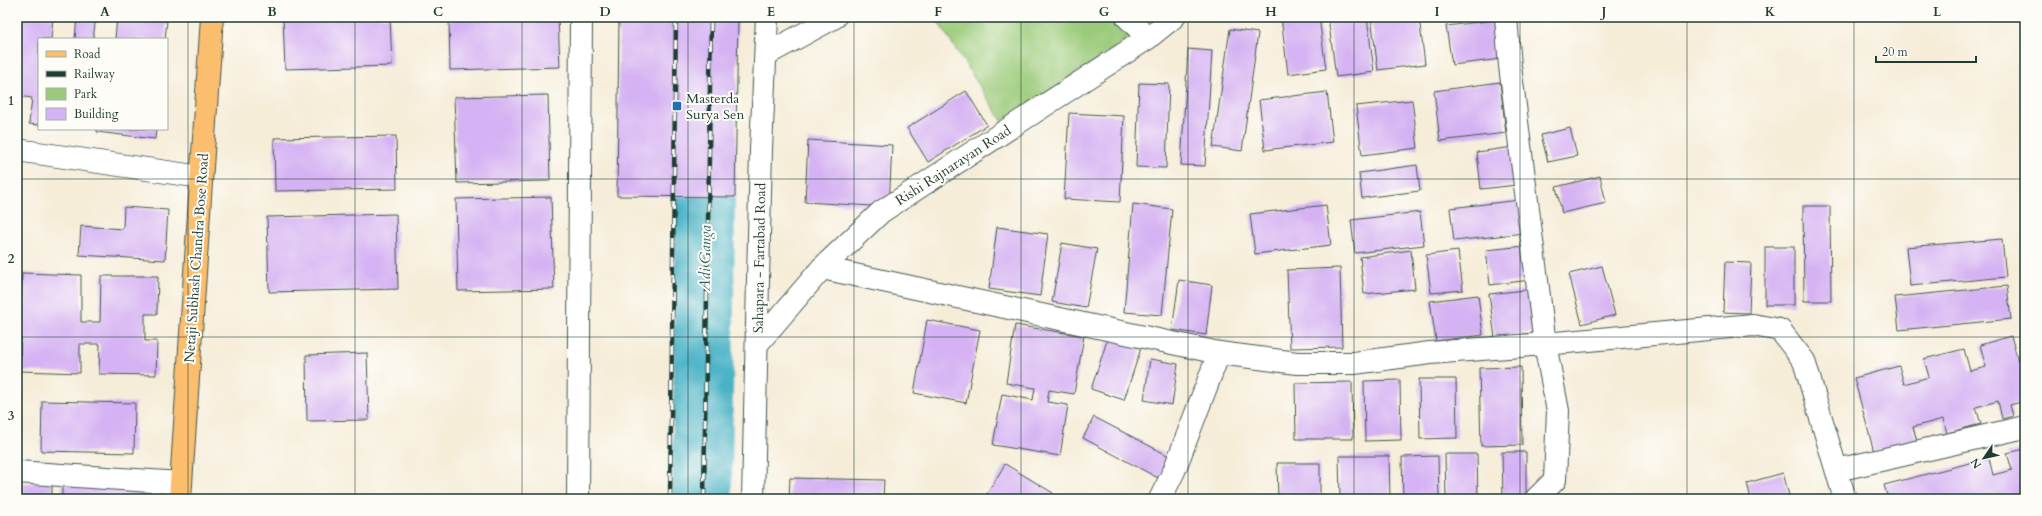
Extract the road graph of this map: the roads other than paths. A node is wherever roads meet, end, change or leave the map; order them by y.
1 (212, 17) edge
2 (581, 17) edge
3 (767, 17) edge
4 (835, 17) edge
5 (1127, 17) edge
6 (1174, 17) edge
7 (1506, 17) edge
8 (1148, 38) junction
9 (766, 54) junction
10 (17, 150) edge
11 (201, 177) junction
12 (822, 268) junction
13 (758, 343) junction
14 (1545, 344) junction
15 (1219, 352) junction
16 (2025, 427) edge
17 (1837, 470) junction
18 (17, 472) edge
19 (181, 491) edge
20 (578, 499) edge
21 (753, 499) edge
22 (1160, 499) edge
23 (1536, 499) edge
24 (1845, 499) edge

1 - 11 main road, Netaji Subhash Chandra Bose Road
2 - 20 street
3 - 9 street, Sahapara - Fartabad Road
4 - 9 street
5 - 8 street
6 - 8 street, Rishi Rajnarayan Road
7 - 14 street
8 - 12 street, Rishi Rajnarayan Road
9 - 13 street, Sahapara - Fartabad Road
10 - 11 street
11 - 19 main road, Netaji Subhash Chandra Bose Road
12 - 13 street, Rishi Rajnarayan Road
12 - 15 street
13 - 21 street, Sahapara - Fartabad Road
14 - 15 street
14 - 17 street
14 - 23 street
15 - 22 street
16 - 17 street
17 - 24 street
18 - 19 street

